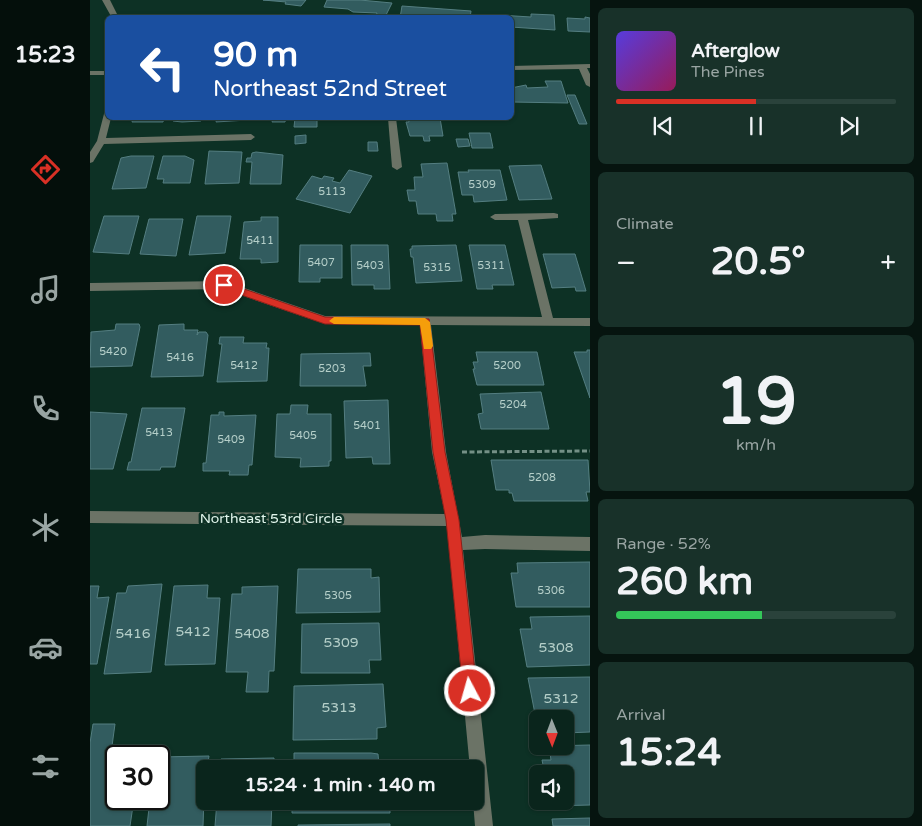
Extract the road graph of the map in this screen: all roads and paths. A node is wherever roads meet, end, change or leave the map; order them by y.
1 (106, 0) edge
2 (114, 15) edge
3 (586, 66) edge
4 (514, 68) edge
5 (105, 72) edge
6 (90, 73) edge
7 (590, 85) edge
8 (106, 120) edge
9 (392, 120) edge
10 (251, 138) dead end
11 (101, 141) junction
12 (90, 160) edge
13 (397, 167) dead end
14 (554, 216) dead end
15 (495, 217) dead end
16 (522, 217) junction
17 (90, 287) edge
18 (425, 322) junction
19 (549, 322) junction
20 (590, 322) edge
21 (590, 451) edge
22 (439, 452) junction
23 (90, 517) edge
24 (453, 520) junction
25 (455, 544) junction
26 (590, 544) edge
27 (484, 826) edge

1 - 2 street
3 - 4 street
3 - 7 street
5 - 6 street
8 - 11 street
9 - 13 street
10 - 11 street
11 - 12 street
14 - 16 street
15 - 16 street
16 - 19 street
17 - 18 street
18 - 19 street
18 - 22 street
19 - 20 street
21 - 22 path
22 - 24 street
23 - 24 street, Northeast 53rd Circle
24 - 25 street
25 - 26 street
25 - 27 street

